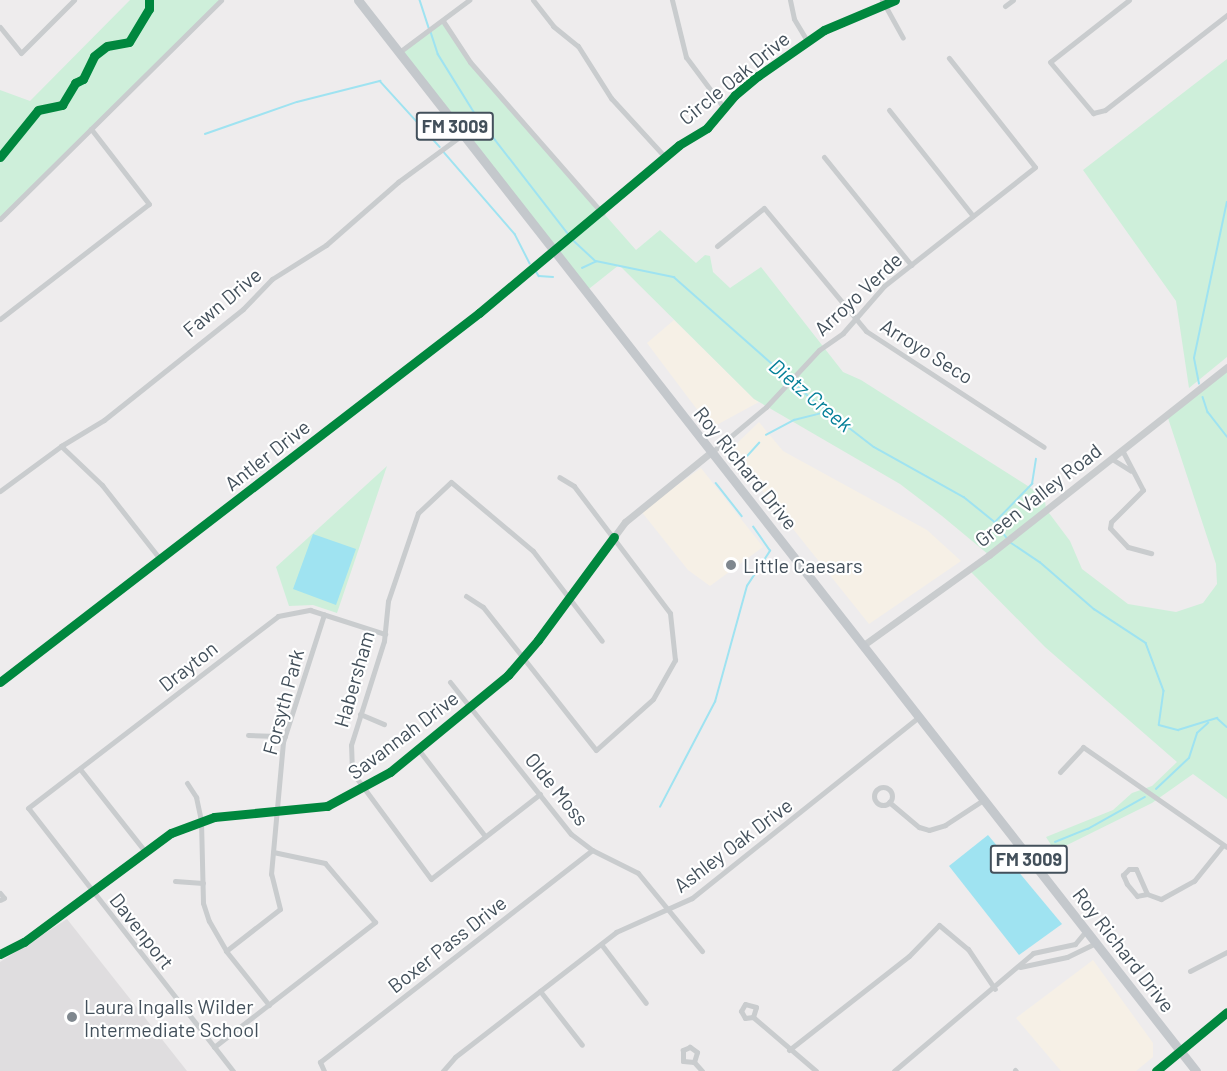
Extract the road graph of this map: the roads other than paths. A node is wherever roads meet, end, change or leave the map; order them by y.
1 (74, 0) edge
2 (221, 0) edge
3 (358, 0) edge
4 (469, 0) edge
5 (533, 0) edge
6 (672, 0) edge
7 (790, 0) edge
8 (895, 0) edge
9 (1013, 0) edge
10 (1129, 0) edge
11 (883, 2) edge
12 (1005, 6) dead end
13 (1227, 15) edge
14 (443, 21) junction
15 (0, 27) edge
16 (903, 38) dead end
17 (807, 41) junction
18 (398, 53) junction
19 (950, 58) dead end
20 (724, 108) junction
21 (889, 110) dead end
22 (91, 129) junction
23 (462, 135) junction
24 (665, 157) junction
25 (824, 157) dead end
26 (602, 213) junction
27 (973, 216) junction
28 (0, 219) edge
29 (717, 246) dead end
30 (553, 251) junction
31 (910, 264) junction
32 (0, 320) edge
33 (855, 320) junction
34 (1227, 367) edge
35 (61, 446) junction
36 (1044, 447) dead end
37 (1122, 450) junction
38 (710, 453) junction
39 (1112, 459) junction
40 (1132, 471) junction
41 (559, 477) dead end
42 (0, 491) edge
43 (614, 537) junction
44 (1151, 554) dead end
45 (160, 559) junction
46 (466, 596) dead end
47 (569, 598) junction
48 (324, 614) junction
49 (385, 634) junction
50 (602, 641) dead end
51 (865, 644) junction
52 (524, 657) junction
53 (0, 682) edge
54 (450, 682) dead end
55 (471, 708) junction
56 (360, 714) junction
57 (919, 717) junction
58 (384, 724) dead end
59 (248, 735) dead end
60 (285, 736) junction
61 (418, 749) junction
62 (80, 769) junction
63 (1060, 772) dead end
64 (187, 783) dead end
65 (364, 790) junction
66 (540, 794) junction
67 (983, 800) junction
68 (889, 802) dead end
69 (28, 808) joint
70 (276, 813) junction
71 (201, 821) junction
72 (485, 836) junction
73 (1225, 846) edge
74 (144, 850) junction
75 (592, 850) junction
76 (273, 852) junction
77 (176, 881) dead end
78 (203, 883) junction
79 (92, 891) junction
80 (1147, 894) junction
81 (670, 910) junction
82 (1086, 931) junction
83 (1096, 943) junction
84 (601, 944) junction
85 (1052, 949) junction
86 (226, 951) junction
87 (702, 951) dead end
88 (1227, 952) edge
89 (0, 954) edge
90 (1052, 959) junction
91 (1019, 968) junction
92 (1190, 971) dead end
93 (995, 989) junction
94 (540, 991) junction
95 (646, 1003) dead end
96 (269, 1005) junction
97 (1227, 1012) edge
98 (753, 1017) dead end
99 (582, 1045) dead end
100 (214, 1047) junction
101 (789, 1050) junction
102 (1180, 1051) junction
103 (694, 1062) dead end
104 (233, 1071) edge
105 (324, 1071) edge
106 (443, 1071) edge
107 (702, 1071) edge
108 (816, 1071) edge
109 (894, 1071) edge
110 (1156, 1071) edge
111 (1196, 1071) edge

1 - 15 street
2 - 22 street
3 - 18 main road, Roy Richard Drive / FM 3009
4 - 14 street
5 - 24 street
6 - 20 street
7 - 17 street
8 - 11 street, Circle Oak Drive
9 - 12 street
10 - 13 street
11 - 16 street
11 - 17 street, Circle Oak Drive
14 - 18 street
14 - 26 street
17 - 20 street, Circle Oak Drive
18 - 23 main road, Roy Richard Drive / FM 3009
19 - 27 street, Arroyo Verde
20 - 24 street, Circle Oak Drive
21 - 27 street
22 - 28 street
22 - 32 street
23 - 30 main road, Roy Richard Drive / FM 3009
23 - 35 street, Fawn Drive
24 - 26 street, Circle Oak Drive
25 - 31 street
26 - 30 street, Circle Oak Drive
27 - 31 street, Arroyo Verde
29 - 33 street, Arroyo Seco
30 - 38 main road, Roy Richard Drive / FM 3009
30 - 45 street, Antler Drive
31 - 33 street, Arroyo Verde
33 - 36 street, Arroyo Seco
33 - 38 street, Arroyo Verde
34 - 37 street, Green Valley Road
35 - 42 street, Fawn Drive
35 - 45 street
37 - 39 street, Green Valley Road
37 - 40 street
38 - 43 street, Savannah Drive
38 - 51 main road, Roy Richard Drive / FM 3009
39 - 40 street
39 - 51 street, Green Valley Road
40 - 44 street
41 - 43 street
43 - 47 street, Savannah Drive
43 - 52 street
45 - 53 street, Antler Drive
46 - 52 street
47 - 49 street, Habersham
47 - 50 street
47 - 52 street, Savannah Drive
48 - 49 street, Drayton
48 - 60 street, Forsyth Park
48 - 62 street, Drayton
49 - 56 street, Habersham
51 - 57 main road, Roy Richard Drive / FM 3009
52 - 55 street, Savannah Drive
54 - 55 street, Olde Moss
55 - 61 street, Savannah Drive
55 - 66 street, Olde Moss
56 - 58 street
56 - 65 street, Habersham
57 - 67 main road, Roy Richard Drive / FM 3009
57 - 81 street, Ashley Oak Drive
59 - 60 street
60 - 70 street, Forsyth Park
61 - 65 street, Savannah Drive
61 - 72 street
62 - 69 street, Drayton
62 - 74 street
63 - 73 street
64 - 71 street
65 - 70 street, Savannah Drive
65 - 72 street, Habersham
66 - 72 street
66 - 75 street, Olde Moss
67 - 68 street
67 - 82 main road, Roy Richard Drive / FM 3009
69 - 79 street, Davenport
70 - 71 street, Savannah Drive
70 - 76 street, Forsyth Park
71 - 74 street, Savannah Drive
71 - 78 street
73 - 80 street
74 - 79 street, Savannah Drive
75 - 81 street, Olde Moss
75 - 105 street, Boxer Pass Drive
76 - 86 street, Forsyth Park
76 - 96 street
77 - 78 street
78 - 86 street
79 - 89 street, Savannah Drive
79 - 100 street, Davenport
80 - 80 street
81 - 84 street, Ashley Oak Drive
81 - 87 street, Olde Moss
82 - 83 main road, Roy Richard Drive / FM 3009
82 - 85 street
83 - 90 street
83 - 102 main road, Roy Richard Drive / FM 3009
84 - 94 street, Ashley Oak Drive
84 - 95 street
85 - 90 street
85 - 91 street
86 - 96 street
88 - 92 street
90 - 91 street
91 - 93 street
93 - 101 street
93 - 109 street
94 - 99 street
94 - 106 street, Ashley Oak Drive
96 - 100 street
97 - 102 street
98 - 101 street
100 - 104 street, Davenport
101 - 108 street
102 - 110 street
102 - 111 main road, Roy Richard Drive / FM 3009
103 - 107 street

